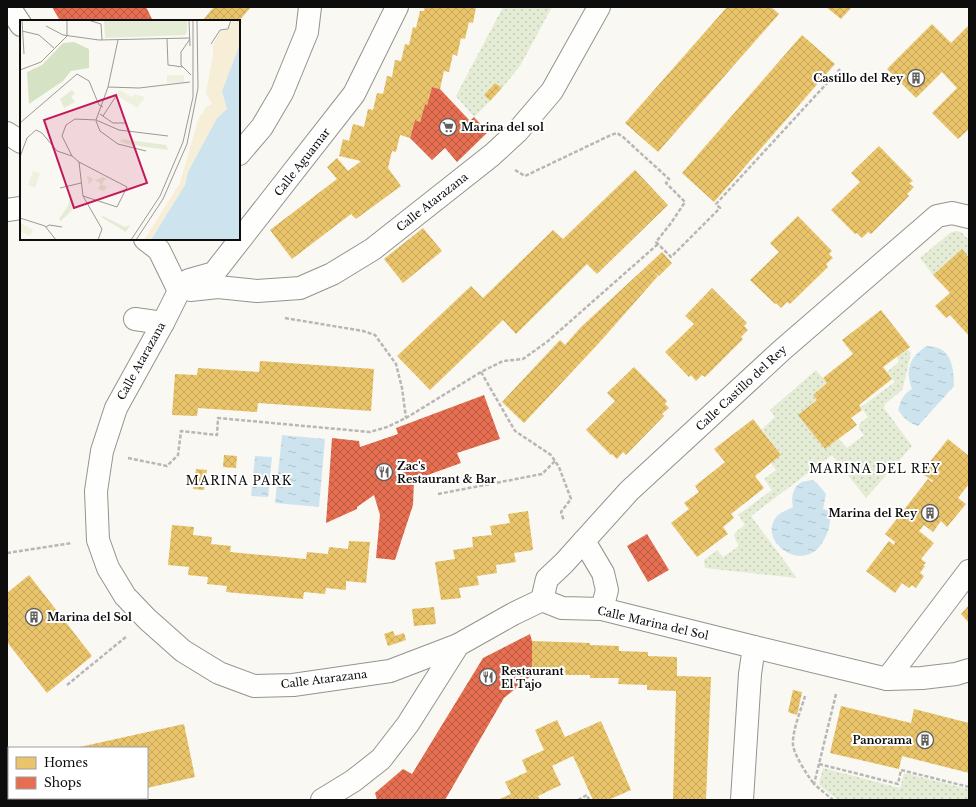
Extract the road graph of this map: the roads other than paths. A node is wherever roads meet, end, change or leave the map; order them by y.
1 (9, 7) edge
2 (310, 7) edge
3 (397, 7) edge
4 (599, 7) edge
5 (20, 24) edge
6 (7, 133) edge
7 (20, 141) edge
8 (240, 153) edge
9 (20, 208) edge
10 (7, 210) edge
11 (969, 217) edge
12 (146, 240) edge
13 (240, 240) edge
14 (240, 240) edge
15 (179, 291) junction
16 (134, 319) dead end
17 (163, 323) junction
18 (584, 541) junction
19 (969, 572) edge
20 (542, 600) junction
21 (602, 609) junction
22 (458, 645) junction
23 (754, 647) junction
24 (969, 670) edge
25 (887, 679) junction
26 (322, 800) edge
27 (742, 800) edge

1 - 5 street
2 - 8 street
3 - 13 street, Calle Aguamar
4 - 15 street, Calle Atarazana
6 - 7 street
9 - 10 street
11 - 18 street, Calle Castillo del Rey
12 - 15 street
14 - 15 street, Calle Aguamar
15 - 17 street, Calle Atarazana
16 - 17 street
17 - 22 street, Calle Atarazana
18 - 20 street, Calle Castillo del Rey
18 - 21 street
19 - 25 street
20 - 21 street, Calle Marina del Sol
20 - 22 street
21 - 23 street, Calle Marina del Sol
22 - 26 street
23 - 25 street, Calle Marina del Sol
23 - 27 street
24 - 25 street, Calle Marina del Sol

